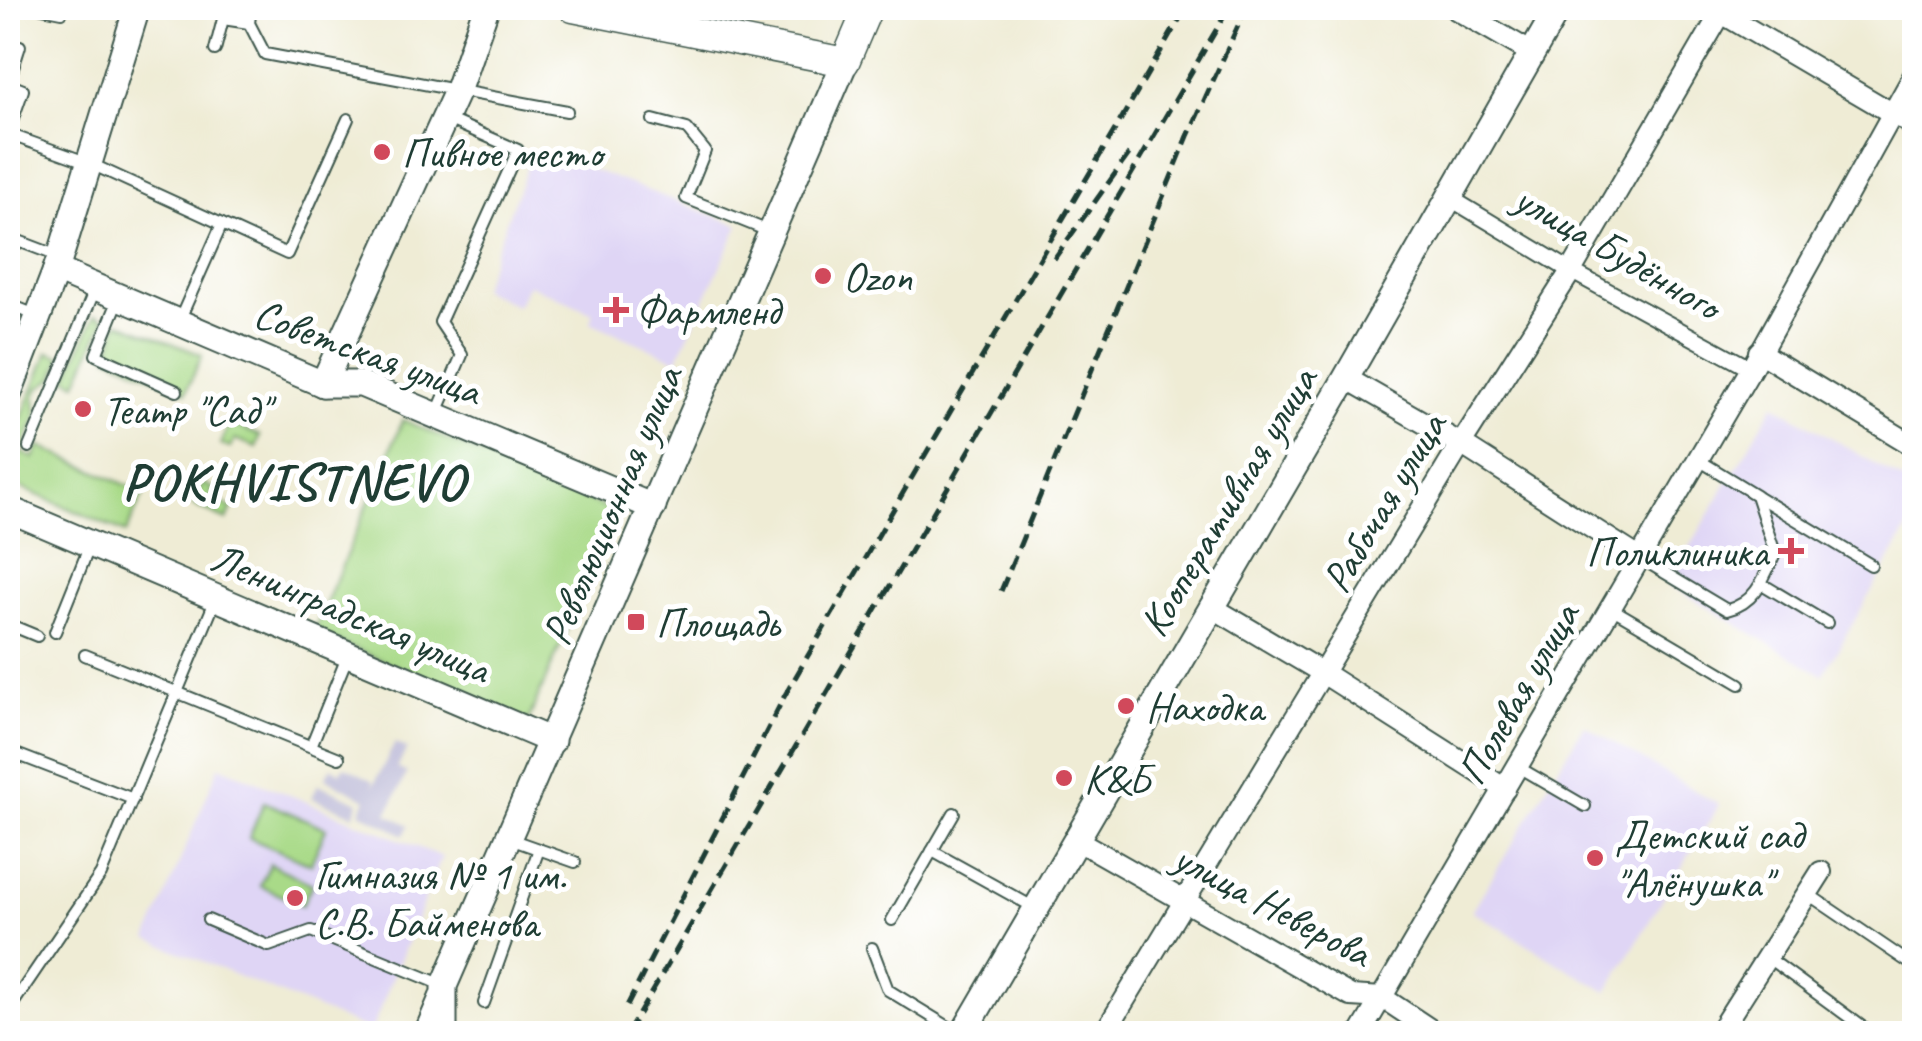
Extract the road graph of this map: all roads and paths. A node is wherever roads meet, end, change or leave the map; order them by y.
1 (42, 8) edge
2 (137, 8) edge
3 (251, 8) edge
4 (486, 8) edge
5 (573, 8) edge
6 (868, 8) edge
7 (1454, 8) edge
8 (1558, 8) edge
9 (1719, 9) edge
10 (62, 12) dead end
11 (248, 24) junction
12 (20, 46) dead end
13 (215, 50) dead end
14 (1532, 53) junction
15 (844, 62) junction
16 (1914, 75) edge
17 (8, 84) edge
18 (458, 88) junction
19 (567, 111) dead end
20 (1893, 114) junction
21 (445, 118) junction
22 (348, 119) dead end
23 (653, 120) dead end
24 (1914, 126) edge
25 (8, 134) edge
26 (89, 163) junction
27 (1450, 198) junction
28 (222, 224) junction
29 (772, 233) junction
30 (8, 236) edge
31 (58, 264) junction
32 (1571, 272) junction
33 (108, 291) junction
34 (8, 304) edge
35 (38, 316) junction
36 (179, 322) junction
37 (1755, 360) junction
38 (1346, 378) junction
39 (323, 384) junction
40 (177, 392) dead end
41 (8, 395) edge
42 (436, 416) junction
43 (1461, 444) junction
44 (1914, 446) edge
45 (29, 447) dead end
46 (1697, 459) junction
47 (1756, 496) junction
48 (653, 507) junction
49 (8, 509) edge
50 (90, 544) junction
51 (1639, 558) junction
52 (1870, 564) dead end
53 (1762, 584) junction
54 (217, 598) junction
55 (1210, 606) junction
56 (1610, 608) junction
57 (1827, 623) dead end
58 (8, 624) edge
59 (55, 632) dead end
60 (37, 636) dead end
61 (348, 654) junction
62 (85, 655) dead end
63 (1322, 672) junction
64 (1740, 684) dead end
65 (177, 692) junction
66 (552, 742) junction
67 (311, 746) junction
68 (8, 751) edge
69 (339, 758) dead end
70 (1518, 767) junction
71 (1505, 789) junction
72 (133, 799) junction
73 (1586, 806) dead end
74 (954, 813) dead end
75 (509, 838) junction
76 (1074, 840) junction
77 (539, 849) junction
78 (932, 851) junction
79 (575, 862) dead end
80 (1821, 872) dead end
81 (1808, 894) junction
82 (1184, 902) junction
83 (1035, 908) junction
84 (208, 920) dead end
85 (892, 920) dead end
86 (872, 948) dead end
87 (1767, 957) junction
88 (1914, 966) edge
89 (444, 986) junction
90 (1383, 998) junction
91 (484, 1003) dead end
92 (8, 1012) edge
93 (424, 1034) edge
94 (444, 1034) edge
95 (961, 1034) edge
96 (1104, 1034) edge
97 (1360, 1034) edge
98 (1437, 1034) edge
99 (1718, 1034) edge
100 (1872, 1034) edge

1 - 10 lane
2 - 26 street
3 - 11 lane
4 - 18 street
5 - 15 main road
6 - 15 main road, Революционная улица
7 - 14 street
8 - 14 street, Кооперативная улица
9 - 20 street
9 - 32 street, Рабочая улица
11 - 13 lane
11 - 18 lane
12 - 17 lane
14 - 27 street, Кооперативная улица
15 - 29 street, Революционная улица
16 - 20 street, Полевая улица
17 - 25 lane
18 - 19 lane
18 - 21 street
20 - 24 street
20 - 37 street, Полевая улица
21 - 39 street
21 - 42 lane
22 - 28 lane
23 - 29 lane
25 - 26 lane
26 - 28 lane
26 - 31 street
27 - 32 street, улица Будённого
27 - 38 street, Кооперативная улица
28 - 36 lane
29 - 48 street, Революционная улица
30 - 31 lane
31 - 33 street, Советская улица
31 - 35 street
32 - 37 street, улица Будённого
32 - 43 street, Рабочая улица
33 - 36 street, Советская улица
33 - 40 lane
33 - 45 lane
34 - 35 lane
35 - 41 street
36 - 39 street, Советская улица
37 - 44 street, улица Будённого
37 - 46 street, Полевая улица
38 - 43 street
38 - 55 street, Кооперативная улица
39 - 42 street, Советская улица
42 - 48 street, Советская улица
43 - 51 street
43 - 63 street, Рабочая улица
46 - 47 lane
46 - 51 street, Полевая улица
47 - 52 lane
47 - 53 lane
48 - 66 street, Революционная улица
49 - 50 street, Ленинградская улица
50 - 54 street, Ленинградская улица
50 - 59 lane
51 - 53 lane
51 - 56 street, Полевая улица
53 - 57 lane
54 - 61 street, Ленинградская улица
54 - 65 lane
55 - 63 street
55 - 76 street, Кооперативная улица
56 - 64 lane
56 - 70 street, Полевая улица
58 - 60 lane
61 - 66 street, Ленинградская улица
61 - 67 lane
62 - 65 lane
63 - 71 street
63 - 82 street, Рабочая улица
65 - 67 lane
65 - 72 lane
66 - 75 street, Революционная улица
67 - 69 lane
68 - 72 lane
70 - 71 street, Полевая улица
70 - 73 lane
71 - 90 street, Полевая улица
72 - 92 lane
74 - 78 lane
75 - 77 lane
75 - 89 street, Революционная улица
76 - 82 street, улица Неверова
76 - 83 street, Кооперативная улица
77 - 79 lane
77 - 91 lane
78 - 83 lane
78 - 85 lane
80 - 81 street
81 - 87 street
81 - 88 lane
82 - 90 street, улица Неверова
82 - 96 street, Рабочая улица
83 - 95 street, Кооперативная улица
84 - 89 lane
86 - 95 lane
87 - 99 street
87 - 100 lane
89 - 93 street, Революционная улица
89 - 94 street
90 - 97 street, Полевая улица
90 - 98 street, улица Неверова

